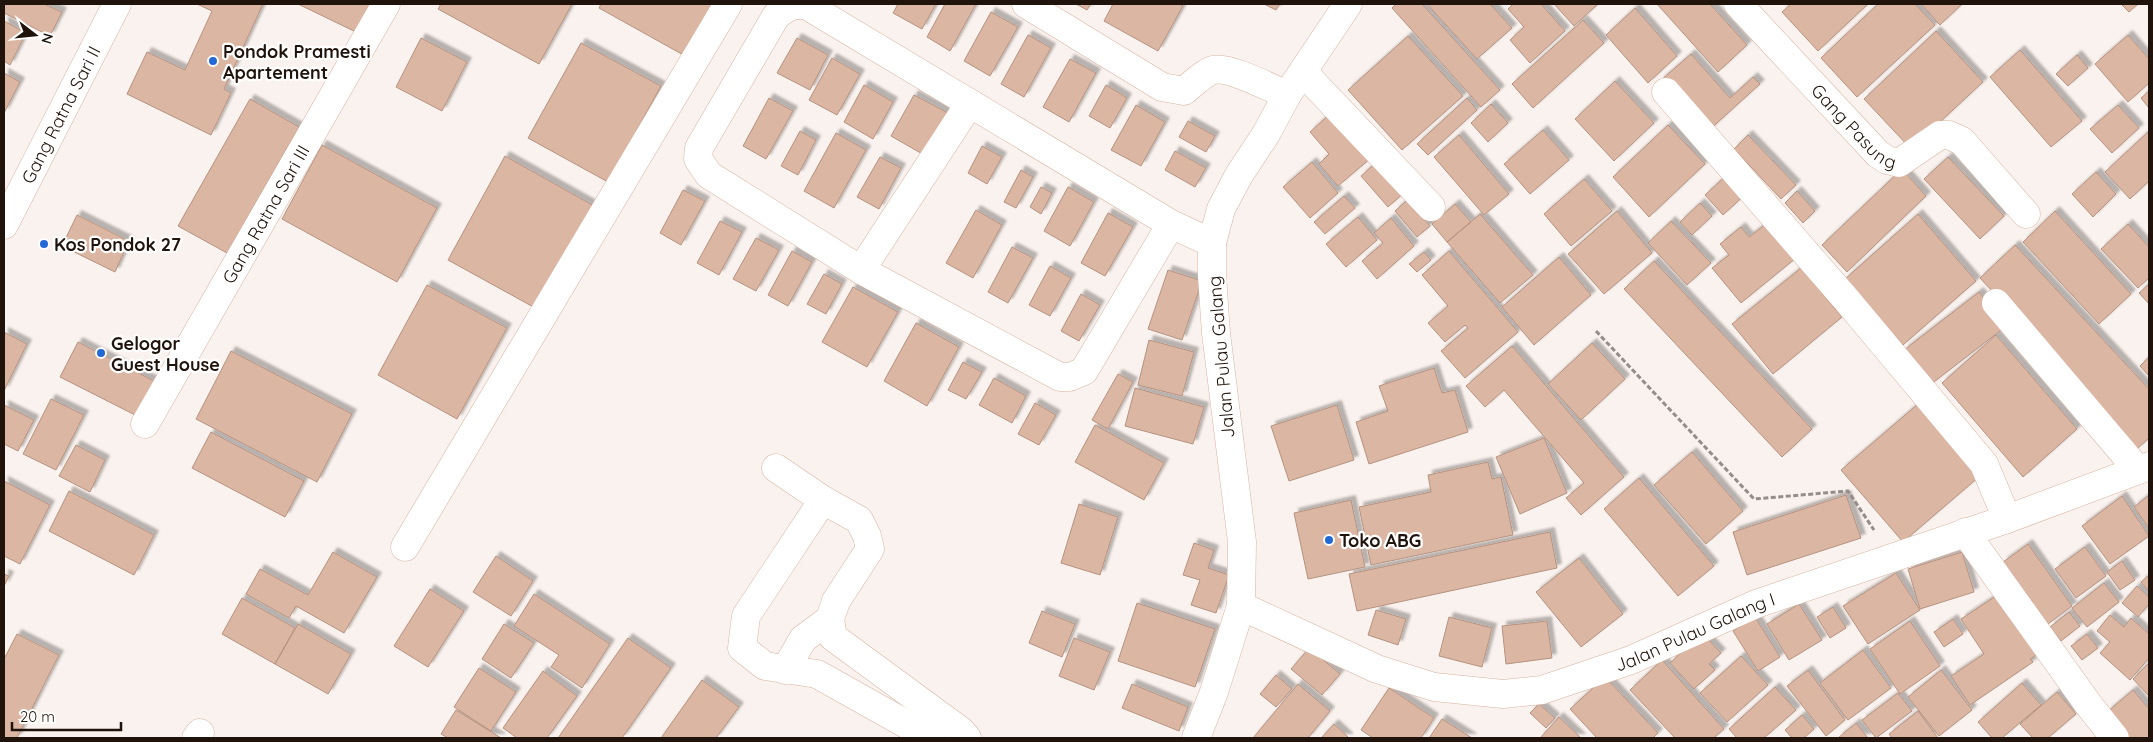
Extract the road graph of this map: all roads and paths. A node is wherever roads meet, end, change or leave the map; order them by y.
1 (117, 4) edge
2 (386, 4) edge
3 (728, 4) edge
4 (1026, 4) edge
5 (1348, 4) edge
6 (1738, 4) edge
7 (1302, 72) junction
8 (1666, 92) dead end
9 (1288, 95) junction
10 (970, 103) junction
11 (1431, 207) dead end
12 (2026, 214) dead end
13 (1172, 224) junction
14 (4, 225) edge
15 (1212, 244) junction
16 (861, 270) junction
17 (1996, 303) dead end
18 (1596, 331) dead end
19 (144, 424) dead end
20 (776, 468) dead end
21 (2144, 468) edge
22 (823, 500) junction
23 (2006, 519) junction
24 (1965, 532) junction
25 (405, 547) dead end
26 (1892, 557) junction
27 (1240, 606) junction
28 (830, 619) junction
29 (785, 670) junction
30 (931, 738) edge
31 (967, 738) edge
32 (1196, 738) edge
33 (2116, 738) edge

1 - 14 street, Gang Ratna Sari II
2 - 19 street, Gang Ratna Sari III
3 - 25 street
4 - 9 street
5 - 7 street, Jalan Pulau Galang
6 - 12 street, Gang Pasung
7 - 9 street, Jalan Pulau Galang
7 - 11 street
8 - 23 street
9 - 15 street, Jalan Pulau Galang
10 - 13 street
10 - 16 street
10 - 16 street
13 - 15 street
13 - 16 street
15 - 27 street, Jalan Pulau Galang
17 - 21 street
18 - 26 path
20 - 22 street
21 - 23 street, Jalan Pulau Galang I
22 - 28 street
22 - 29 street
23 - 24 street, Jalan Pulau Galang I
24 - 26 street, Jalan Pulau Galang I
24 - 33 street
26 - 27 street, Jalan Pulau Galang I
27 - 32 street, Jalan Pulau Galang
28 - 29 street
28 - 31 street
29 - 30 street

